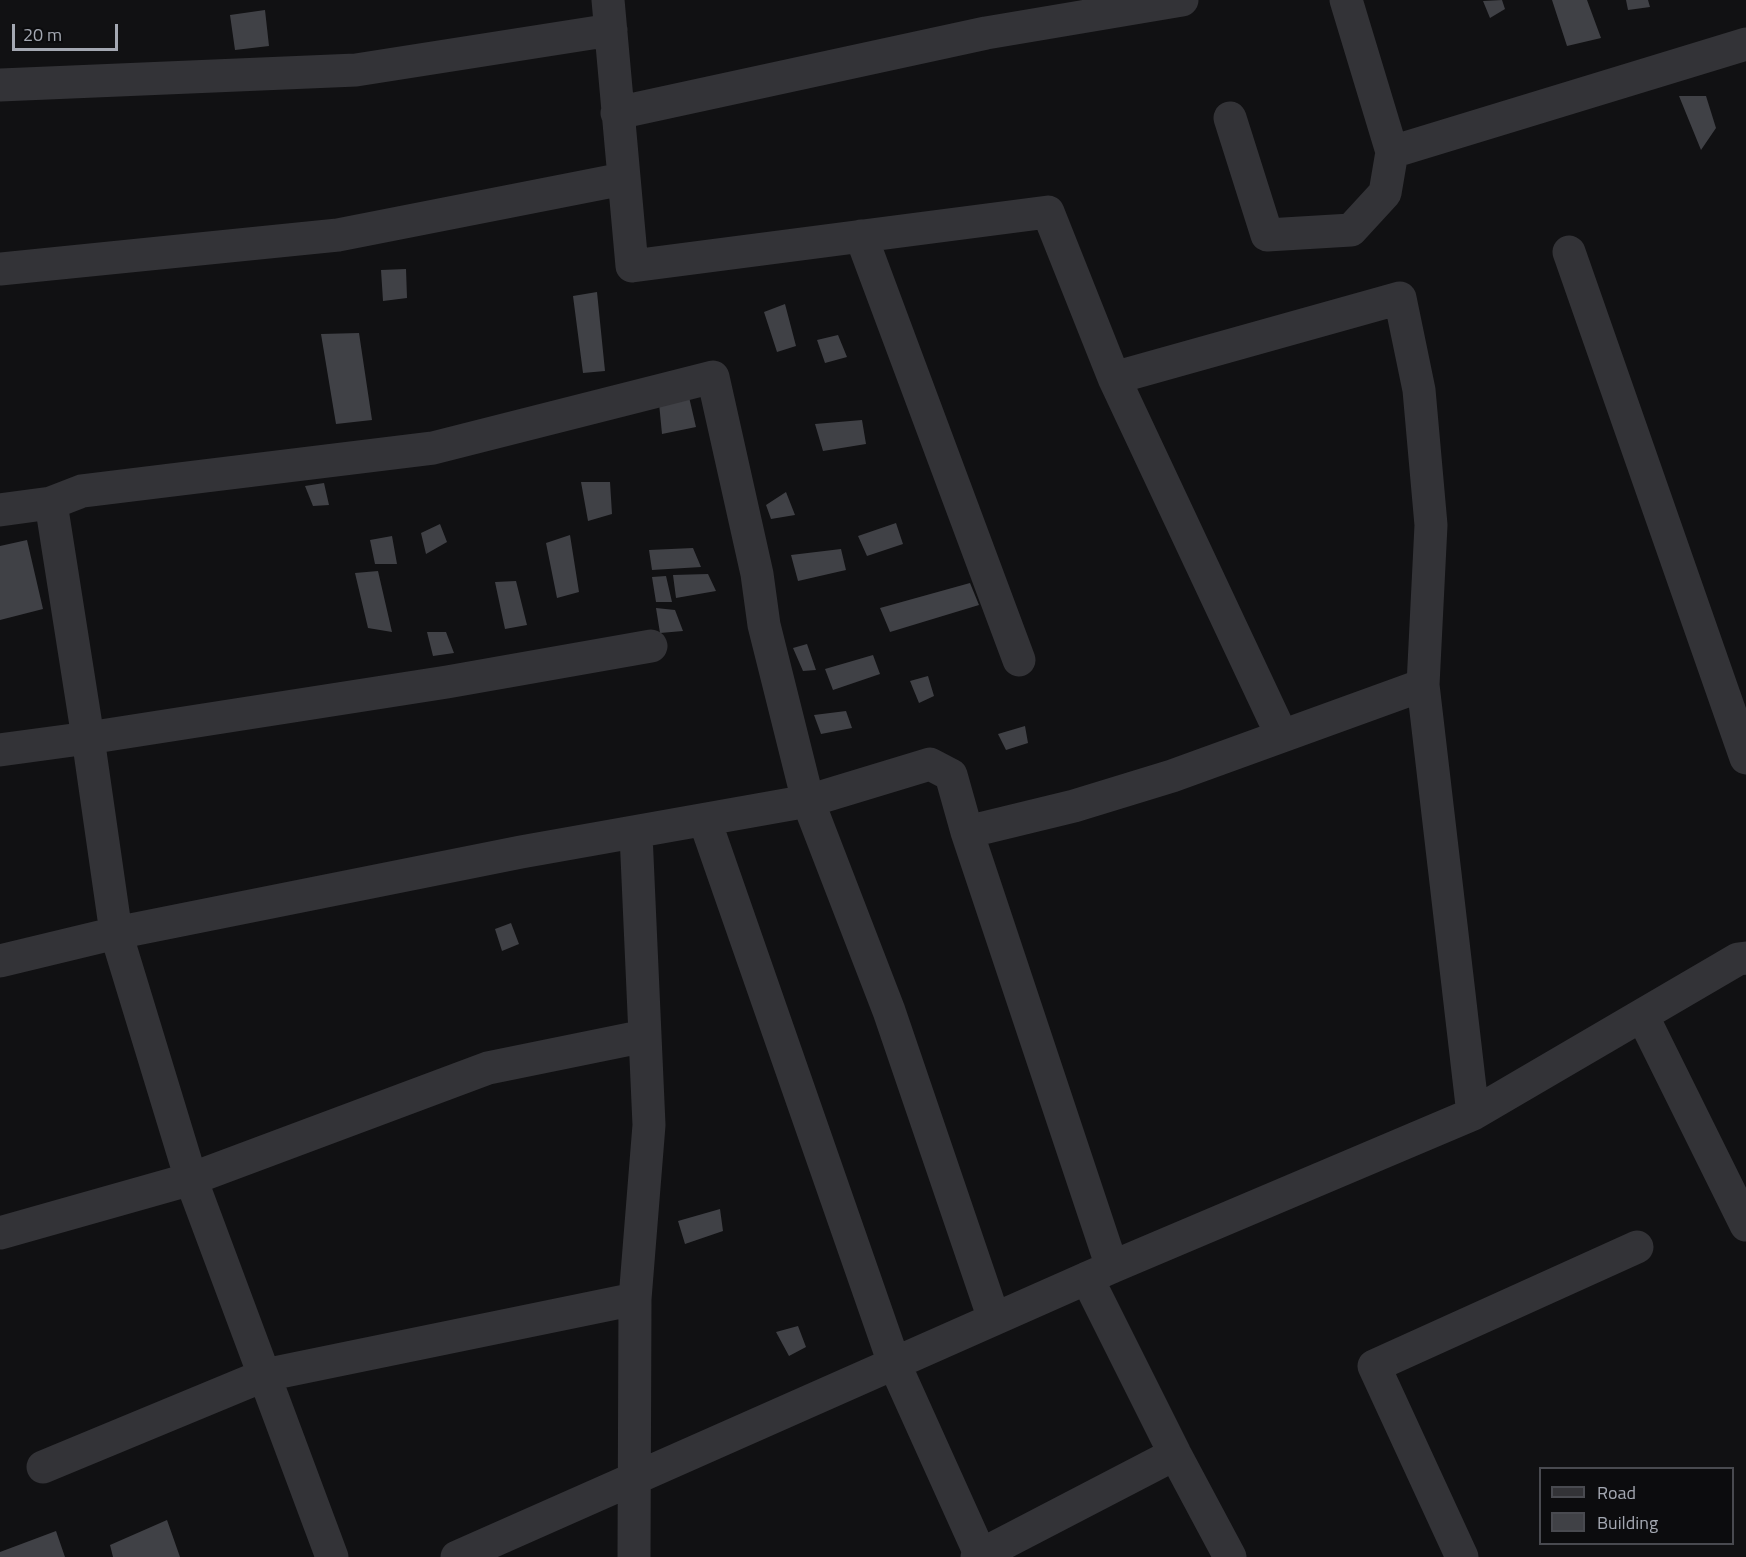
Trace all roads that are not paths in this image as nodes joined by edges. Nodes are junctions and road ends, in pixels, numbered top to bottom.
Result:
1 (1182, 0) edge
2 (1346, 0) edge
3 (609, 15) edge
4 (1746, 44) edge
5 (0, 85) edge
6 (617, 113) junction
7 (1230, 118) dead end
8 (1392, 152) junction
9 (623, 179) junction
10 (861, 236) junction
11 (1569, 252) dead end
12 (0, 269) edge
13 (1114, 378) junction
14 (51, 503) junction
15 (0, 510) edge
16 (651, 645) dead end
17 (1019, 660) dead end
18 (1423, 684) junction
19 (1282, 736) junction
20 (88, 738) junction
21 (0, 750) edge
22 (1746, 758) edge
23 (808, 801) junction
24 (705, 821) junction
25 (967, 832) junction
26 (636, 834) junction
27 (116, 933) junction
28 (0, 961) edge
29 (1743, 963) edge
30 (1643, 1017) junction
31 (645, 1036) junction
32 (1473, 1114) junction
33 (190, 1179) junction
34 (1746, 1225) edge
35 (0, 1233) edge
36 (1637, 1246) dead end
37 (1100, 1272) junction
38 (635, 1299) junction
39 (994, 1319) junction
40 (894, 1363) junction
41 (266, 1375) junction
42 (1175, 1454) junction
43 (43, 1467) dead end
44 (636, 1477) junction
45 (332, 1557) edge
46 (457, 1557) edge
47 (634, 1557) edge
48 (981, 1557) edge
49 (1230, 1557) edge
50 (1462, 1557) edge

1 - 6 street
2 - 8 street
3 - 5 street
3 - 6 street
4 - 8 street
6 - 9 street
7 - 8 street
9 - 10 street
9 - 12 street
10 - 13 street
10 - 17 street
11 - 22 street
13 - 18 street
13 - 19 street
14 - 15 street
14 - 20 street
14 - 23 street
16 - 20 street
18 - 19 street
18 - 32 street
19 - 25 street
20 - 21 street
20 - 27 street
23 - 24 street
23 - 25 street
23 - 39 street
24 - 26 street
24 - 40 street
25 - 37 street
26 - 27 street
26 - 31 street
27 - 28 street
27 - 33 street
29 - 30 street
30 - 32 street
30 - 34 street
31 - 33 street
31 - 38 street
32 - 37 street
33 - 35 street
33 - 41 street
36 - 50 street
37 - 39 street
37 - 42 street
38 - 41 street
38 - 44 street
39 - 40 street
40 - 44 street
40 - 48 street
41 - 43 street
41 - 45 street
42 - 48 street
42 - 49 street
44 - 46 street
44 - 47 street

